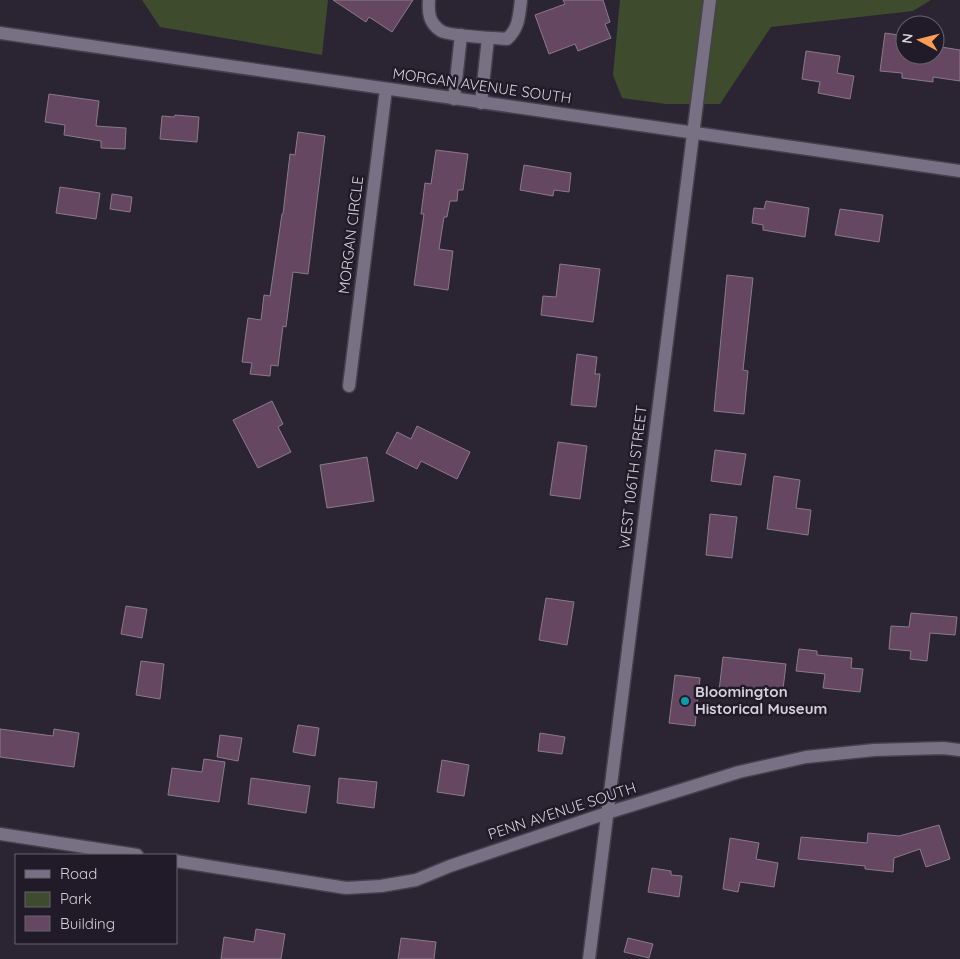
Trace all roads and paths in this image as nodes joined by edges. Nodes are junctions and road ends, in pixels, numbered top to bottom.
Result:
1 (429, 0) edge
2 (521, 0) edge
3 (710, 0) edge
4 (0, 33) edge
5 (461, 35) junction
6 (488, 38) junction
7 (386, 89) junction
8 (454, 99) junction
9 (482, 103) junction
10 (693, 134) junction
11 (960, 171) edge
12 (349, 386) dead end
13 (960, 750) edge
14 (607, 813) junction
15 (0, 834) edge
16 (130, 854) edge
17 (178, 861) edge
18 (589, 959) edge

1 - 5 street
2 - 6 street
3 - 10 street, WEST 106TH STREET
4 - 7 street, MORGAN AVENUE SOUTH
5 - 6 street
5 - 8 street
6 - 9 street
7 - 8 street, MORGAN AVENUE SOUTH
7 - 12 street, MORGAN CIRCLE
8 - 9 street, MORGAN AVENUE SOUTH
9 - 10 street, MORGAN AVENUE SOUTH
10 - 11 street, MORGAN AVENUE SOUTH
10 - 14 street, WEST 106TH STREET
13 - 14 street, PENN AVENUE SOUTH
14 - 17 street, PENN AVENUE SOUTH
14 - 18 street, WEST 106TH STREET
15 - 16 street

